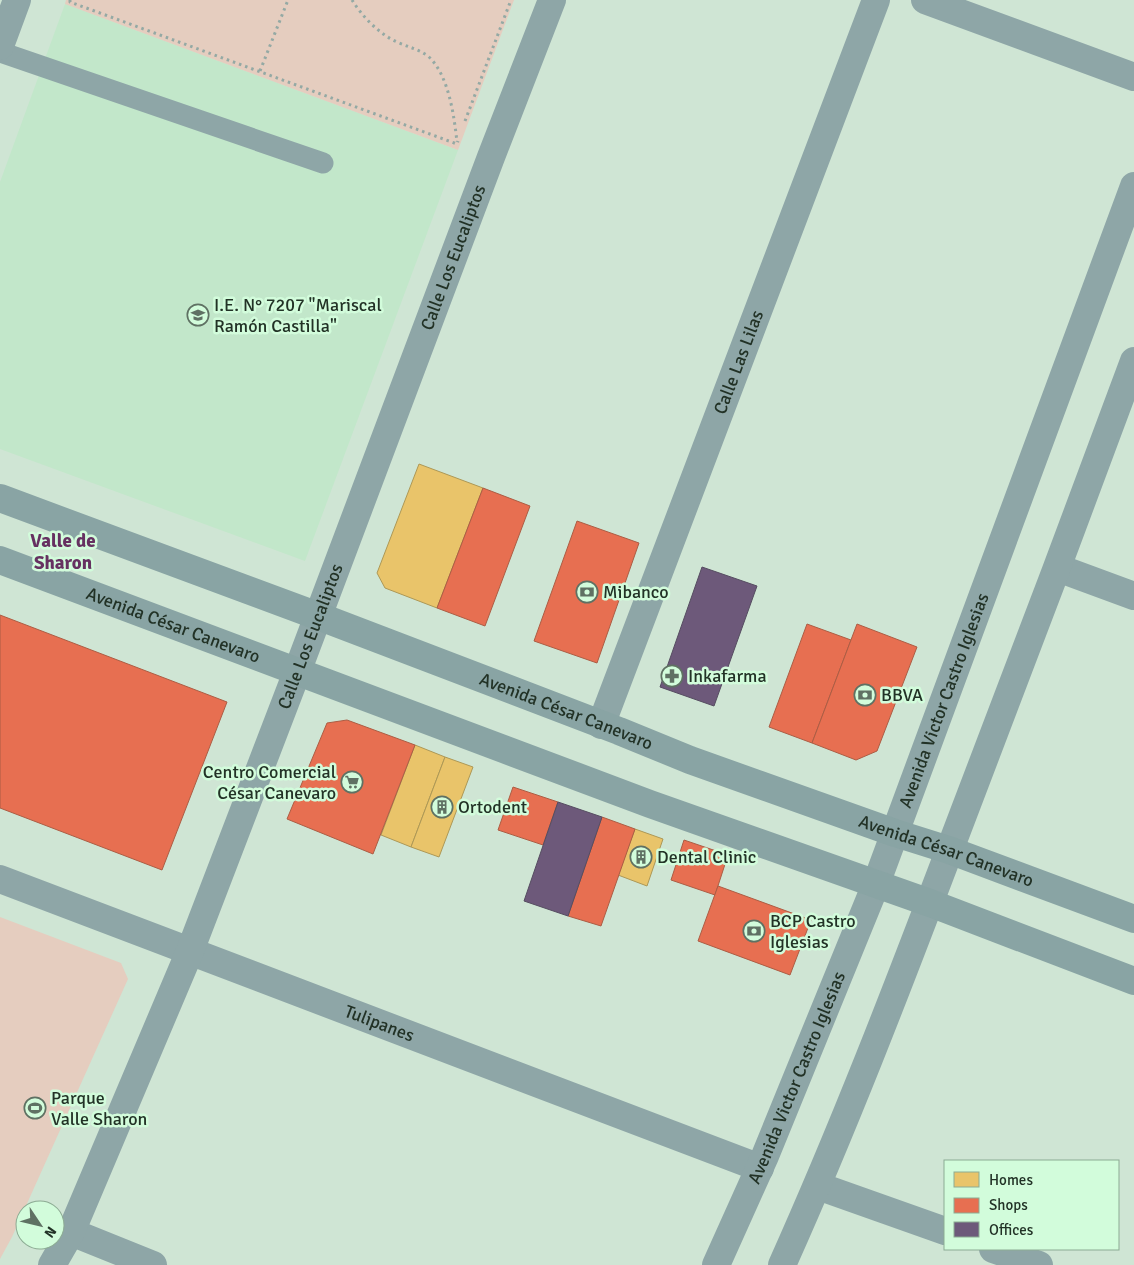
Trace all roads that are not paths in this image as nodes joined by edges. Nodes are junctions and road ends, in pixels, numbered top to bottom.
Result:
1 (17, 0) edge
2 (552, 0) edge
3 (876, 0) edge
4 (925, 0) edge
5 (0, 46) edge
6 (0, 52) edge
7 (1134, 77) edge
8 (323, 163) dead end
9 (1134, 186) edge
10 (1134, 361) edge
11 (0, 498) edge
12 (0, 560) edge
13 (1058, 568) junction
14 (1134, 596) edge
15 (318, 616) junction
16 (297, 672) junction
17 (601, 725) junction
18 (895, 833) junction
19 (950, 850) junction
20 (0, 879) edge
21 (876, 884) junction
22 (930, 903) junction
23 (1134, 919) edge
24 (190, 951) junction
25 (1134, 981) edge
26 (760, 1168) junction
27 (818, 1186) junction
28 (944, 1231) edge
29 (71, 1232) junction
30 (997, 1250) edge
31 (52, 1265) edge
32 (153, 1265) edge
33 (716, 1265) edge
34 (782, 1265) edge
35 (1039, 1265) edge

1 - 5 street
2 - 15 street, Calle Los Eucaliptos
3 - 17 street, Calle Las Lilas
4 - 7 street
6 - 8 lane
9 - 18 street, Avenida Victor Castro Iglesias
10 - 13 street
11 - 15 main road, Avenida César Canevaro
12 - 16 main road, Avenida César Canevaro
13 - 14 street
13 - 19 street
15 - 16 street, Calle Los Eucaliptos
15 - 17 main road, Avenida César Canevaro
16 - 21 main road, Avenida César Canevaro
16 - 24 street, Calle Los Eucaliptos
17 - 18 main road, Avenida César Canevaro
18 - 19 main road, Avenida César Canevaro
18 - 21 street, Avenida Victor Castro Iglesias
19 - 22 street
19 - 23 main road, Avenida César Canevaro
20 - 24 street, Tulipanes
21 - 22 main road, Avenida César Canevaro
21 - 26 street, Avenida Victor Castro Iglesias
22 - 25 main road, Avenida César Canevaro
22 - 27 street
24 - 26 street, Tulipanes
24 - 29 street, Calle Los Eucaliptos
26 - 33 street, Avenida Victor Castro Iglesias
27 - 28 street
27 - 34 street
29 - 31 street, Calle Los Eucaliptos
29 - 32 street
30 - 35 street

